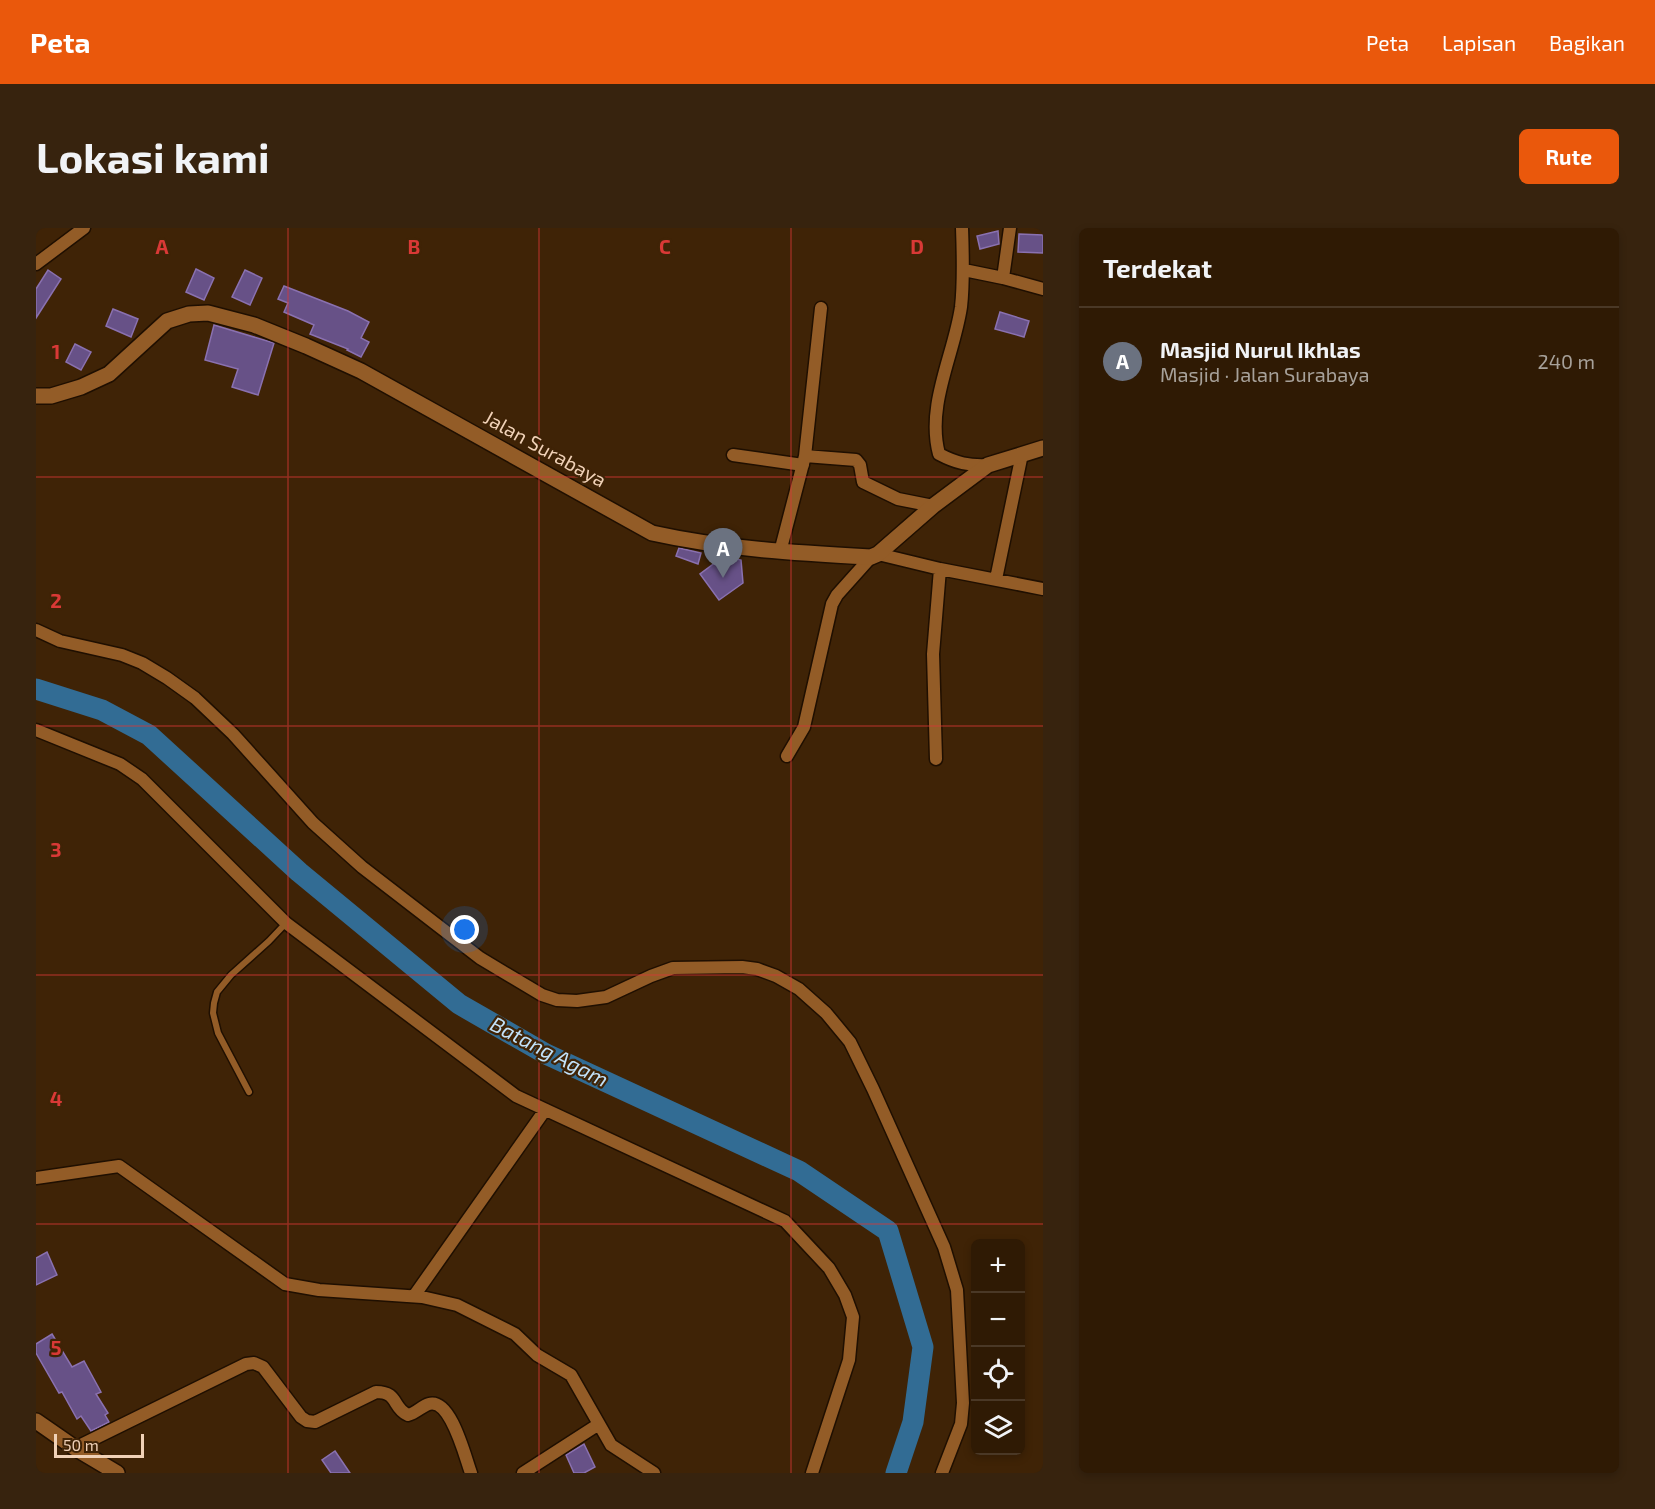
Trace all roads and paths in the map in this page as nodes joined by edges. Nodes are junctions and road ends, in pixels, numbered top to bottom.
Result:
1 (84, 228) edge
2 (962, 228) edge
3 (1010, 228) edge
4 (36, 264) edge
5 (964, 270) junction
6 (1003, 278) junction
7 (1043, 290) edge
8 (821, 308) dead end
9 (36, 396) edge
10 (1043, 448) edge
11 (1022, 454) junction
12 (734, 455) dead end
13 (804, 460) junction
14 (988, 465) junction
15 (933, 506) junction
16 (780, 552) junction
17 (875, 555) junction
18 (940, 569) junction
19 (996, 579) junction
20 (1043, 589) edge
21 (36, 630) edge
22 (36, 730) edge
23 (787, 756) dead end
24 (936, 759) dead end
25 (286, 923) junction
26 (249, 1092) dead end
27 (545, 1110) junction
28 (36, 1178) edge
29 (414, 1296) junction
30 (36, 1421) edge
31 (598, 1424) junction
32 (75, 1448) junction
33 (117, 1473) edge
34 (471, 1473) edge
35 (523, 1473) edge
36 (654, 1473) edge
37 (812, 1473) edge
38 (942, 1473) edge

1 - 4 street
2 - 5 street
3 - 6 street
5 - 6 street
5 - 14 street
6 - 7 street
8 - 13 street
9 - 16 street, Jalan Surabaya
10 - 11 street
11 - 14 street
11 - 19 street
12 - 13 street
13 - 15 street
13 - 16 street
14 - 15 street
15 - 17 street
16 - 17 street, Jalan Surabaya
17 - 18 street
17 - 23 street
18 - 19 street
18 - 24 street
19 - 20 street
21 - 38 street
22 - 25 street
25 - 26 lane
25 - 27 street
27 - 29 street
27 - 37 street
28 - 29 street
29 - 31 street
30 - 32 street
31 - 35 street
31 - 36 street
32 - 33 street
32 - 34 street

